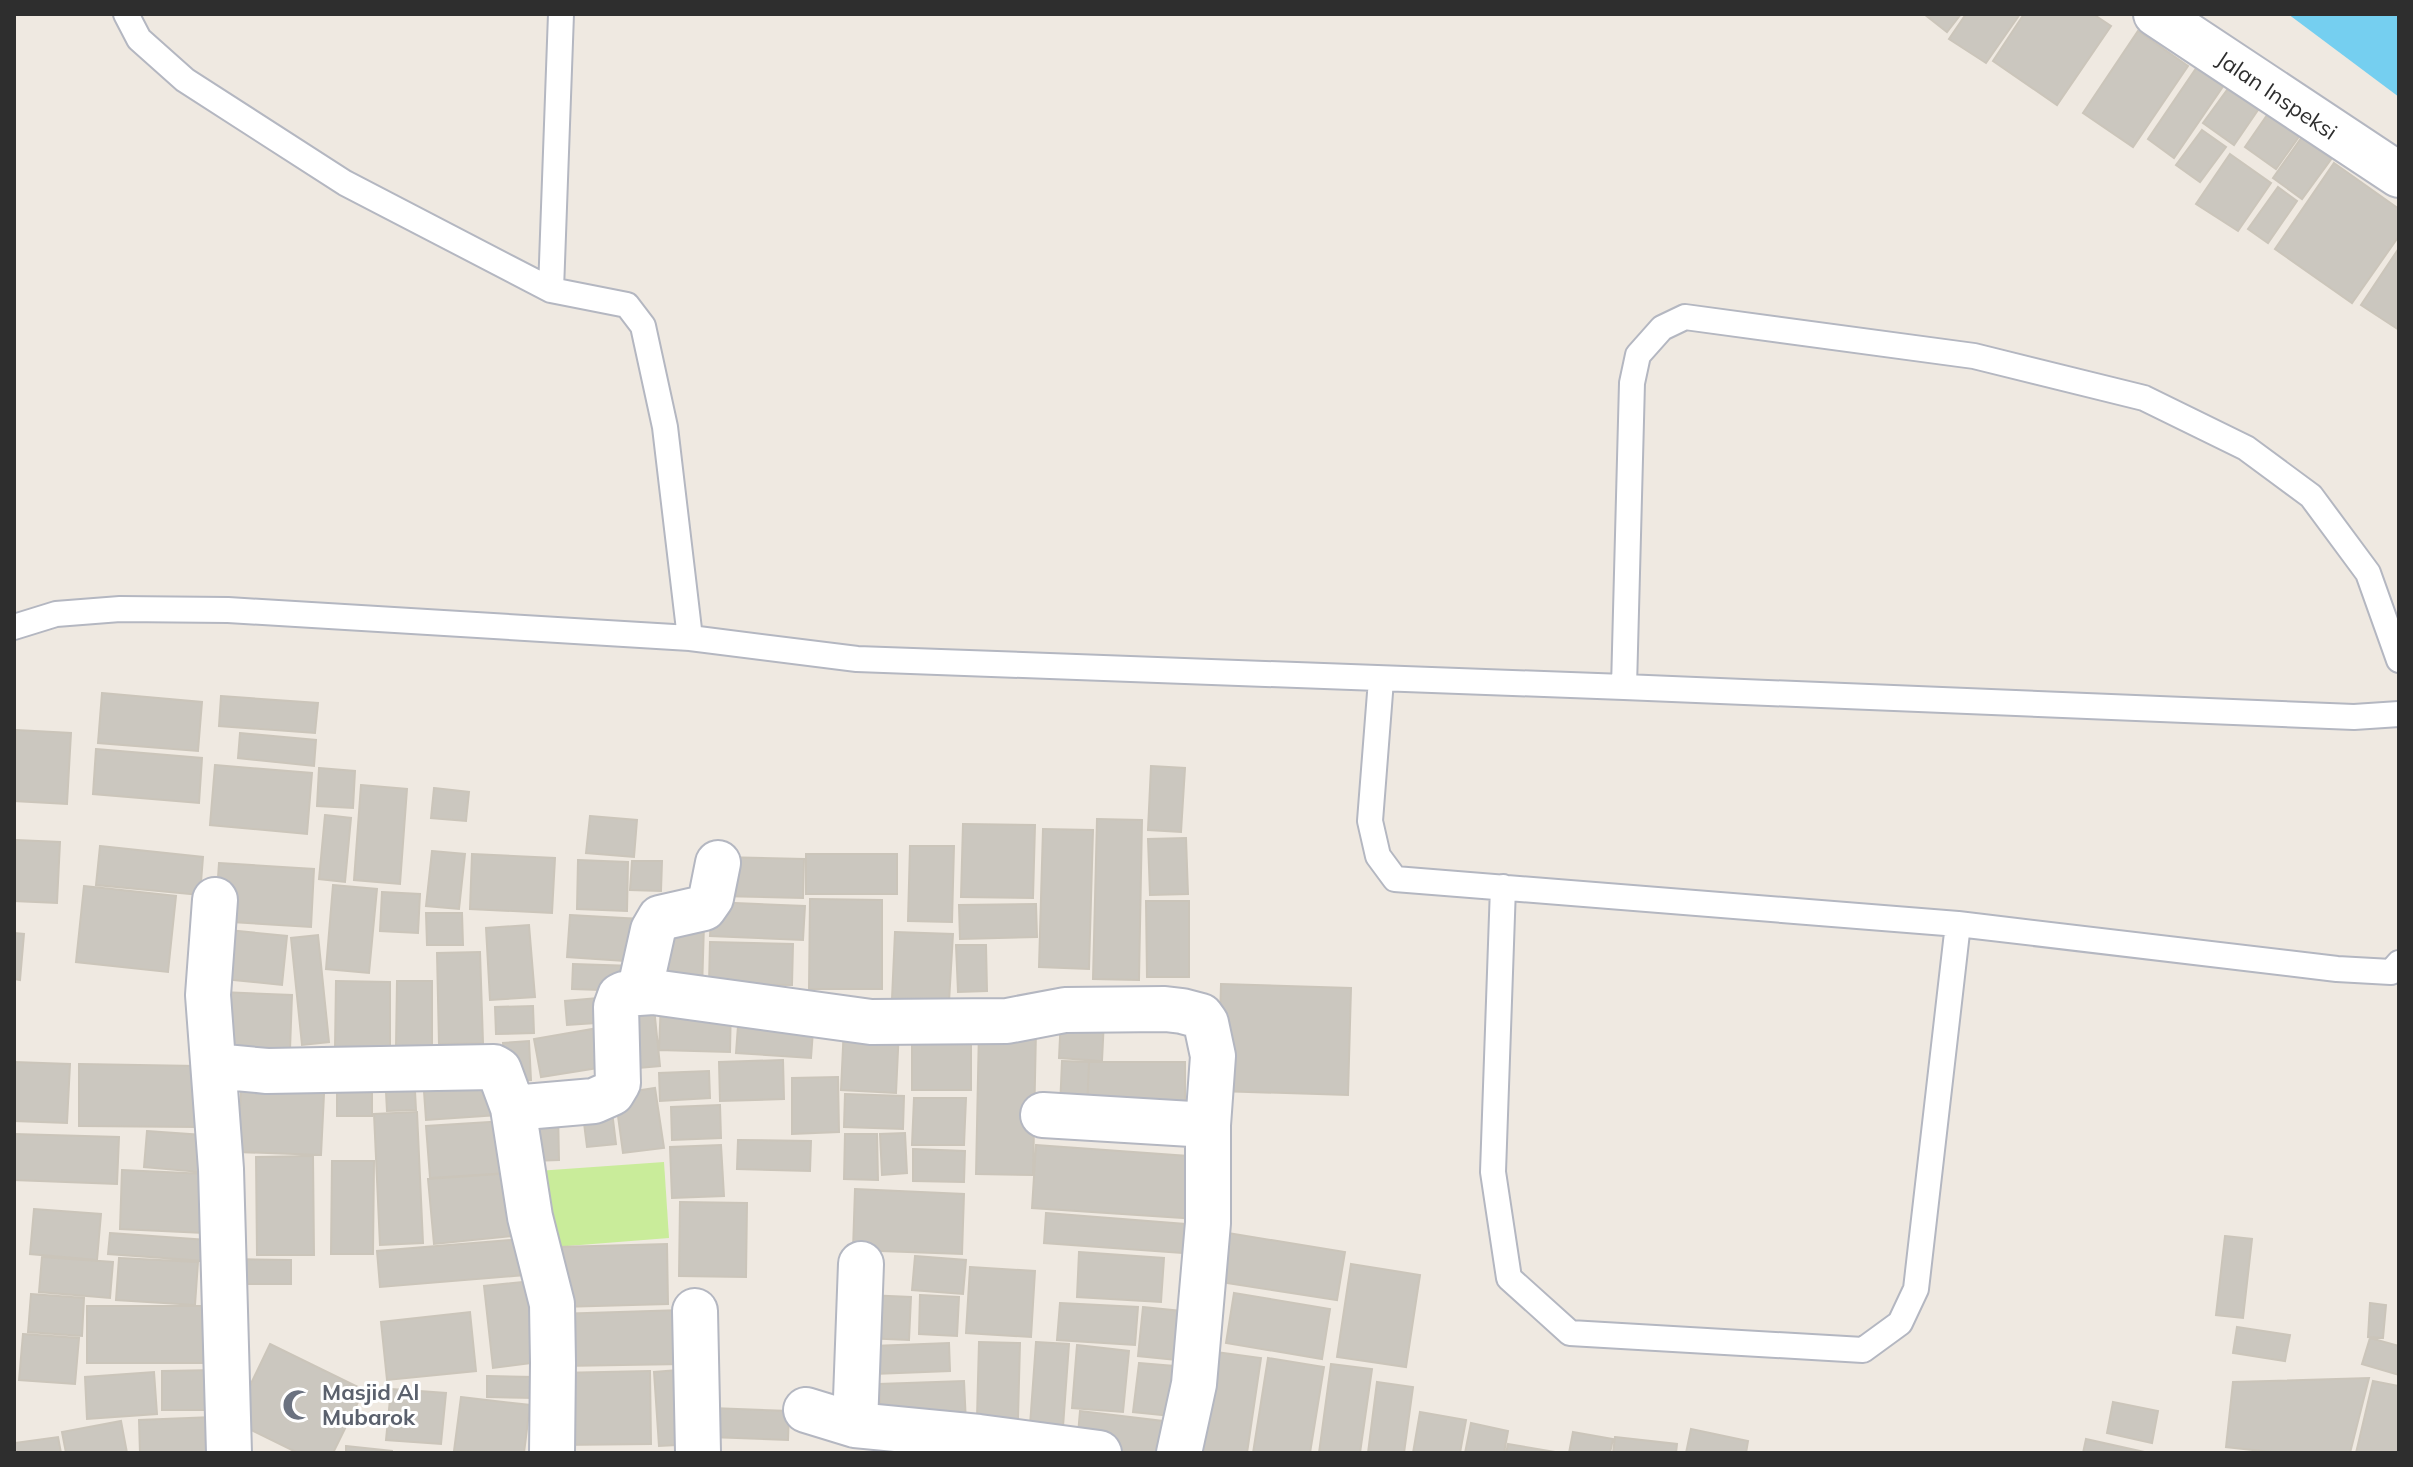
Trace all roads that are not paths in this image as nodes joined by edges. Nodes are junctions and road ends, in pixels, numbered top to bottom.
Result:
1 (126, 14) edge
2 (561, 14) edge
3 (2156, 14) edge
4 (2399, 175) edge
5 (551, 290) junction
6 (14, 627) edge
7 (690, 638) junction
8 (2399, 660) edge
9 (1381, 680) junction
10 (1624, 687) junction
11 (2399, 714) edge
12 (718, 863) dead end
13 (1503, 887) junction
14 (215, 900) dead end
15 (1958, 924) junction
16 (2399, 963) edge
17 (639, 993) junction
18 (214, 1066) junction
19 (513, 1108) junction
20 (1043, 1115) dead end
21 (1208, 1125) junction
22 (861, 1264) dead end
23 (695, 1311) dead end
24 (806, 1410) dead end
25 (880, 1436) edge
26 (705, 1452) edge
27 (229, 1453) edge
28 (552, 1453) edge
29 (1099, 1453) edge
30 (1179, 1453) edge

1 - 5 lane
2 - 5 lane
3 - 4 street, Jalan Inspeksi
5 - 7 lane
6 - 7 lane
7 - 9 lane
8 - 10 lane
9 - 10 lane
9 - 13 lane
10 - 11 lane
12 - 17 street
13 - 15 lane
13 - 15 lane
14 - 18 street
15 - 16 lane
17 - 19 street
17 - 21 street
18 - 19 street
18 - 27 street
19 - 28 street
20 - 21 street
21 - 30 street
22 - 25 street
23 - 26 street
24 - 25 street
25 - 29 street

